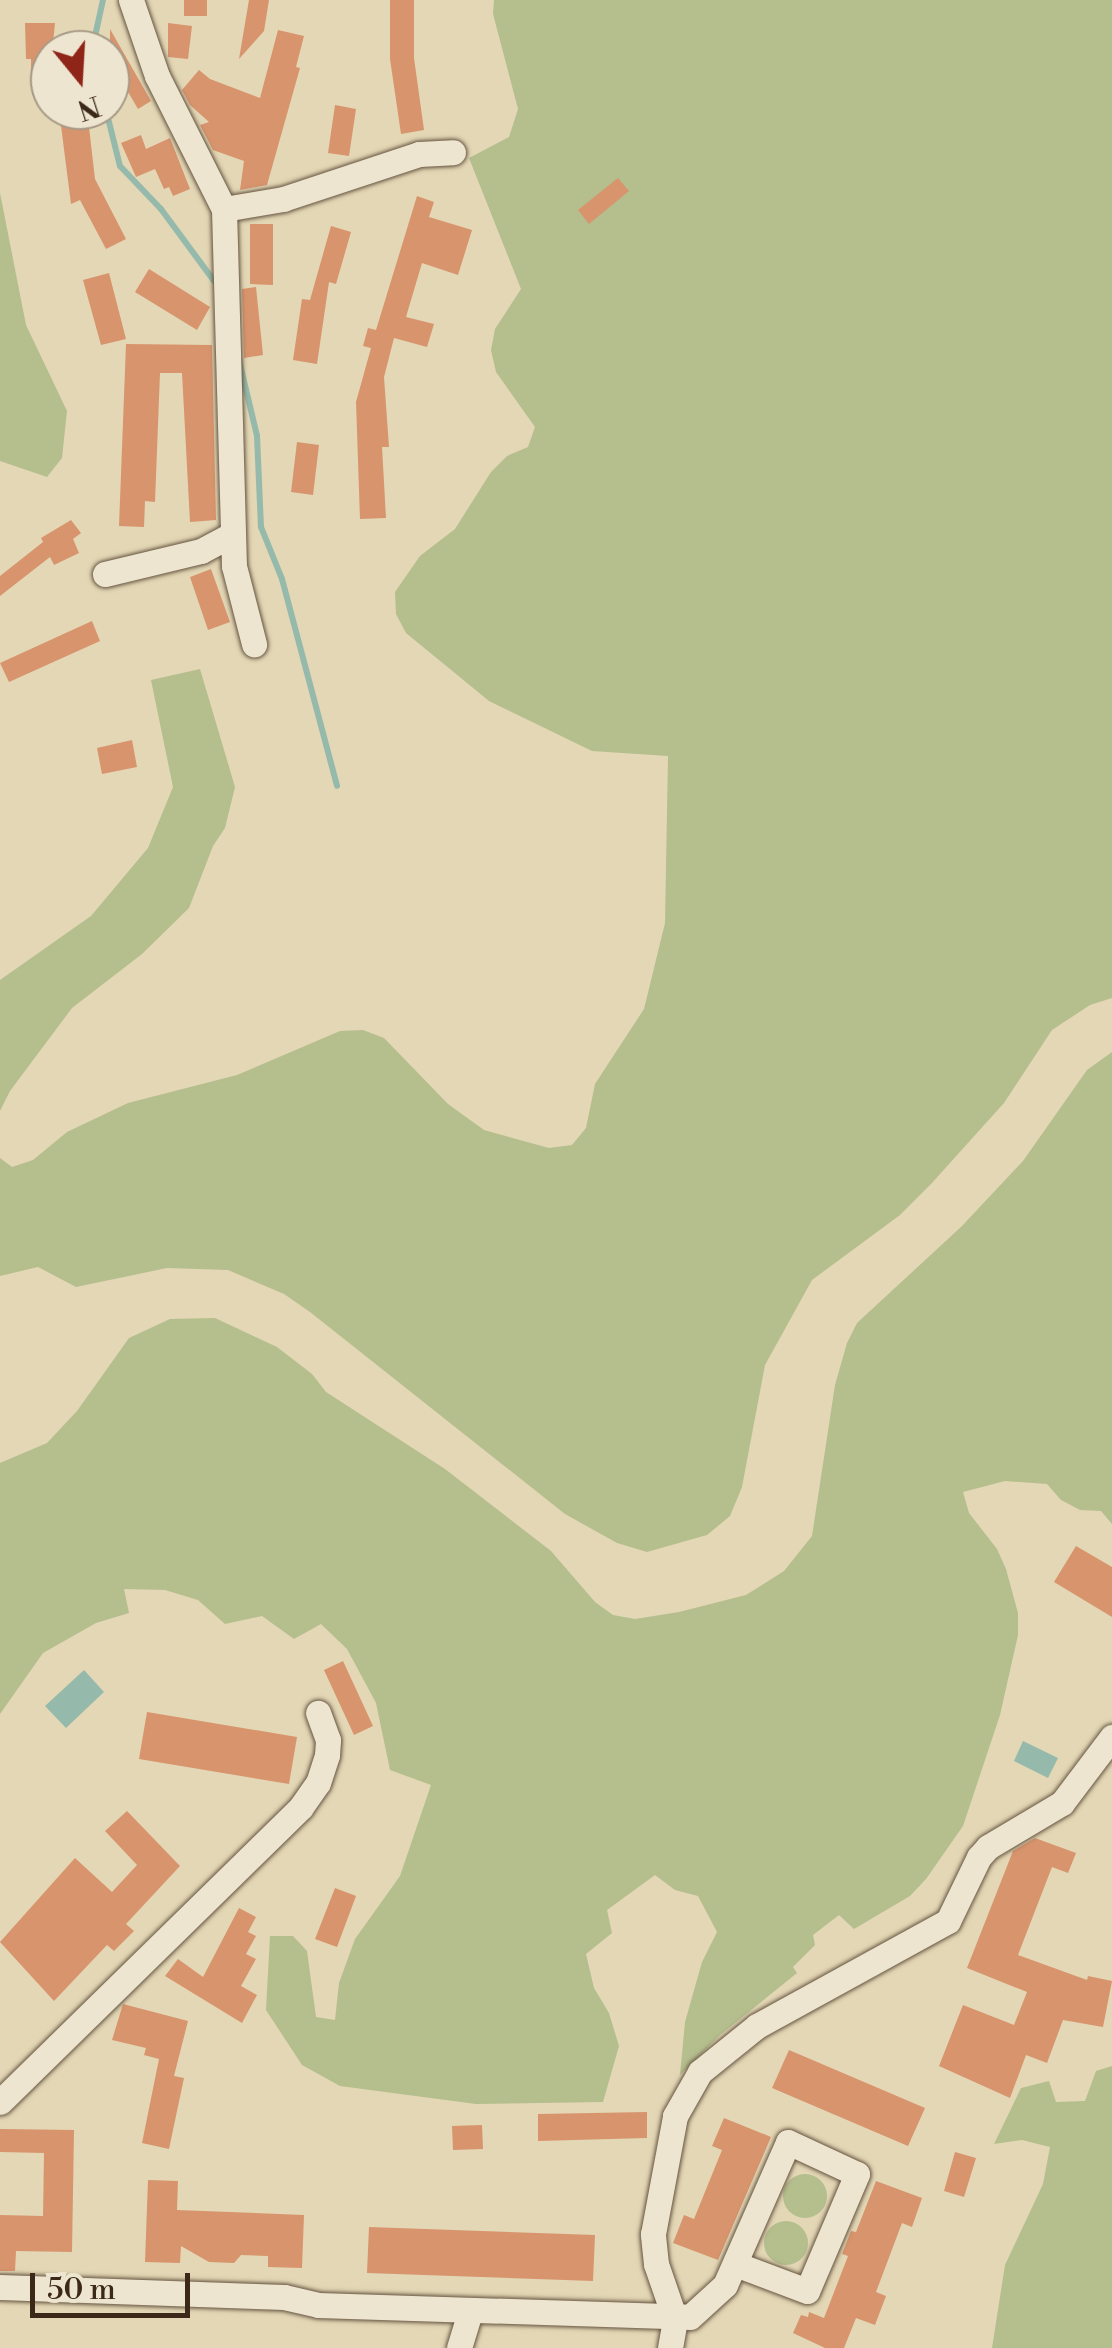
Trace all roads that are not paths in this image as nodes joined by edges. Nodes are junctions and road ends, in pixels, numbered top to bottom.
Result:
1 (131, 0) edge
2 (453, 152) dead end
3 (224, 209) junction
4 (233, 534) junction
5 (105, 574) dead end
6 (254, 644) dead end
7 (318, 1713) dead end
8 (1112, 1737) edge
9 (0, 2102) edge
10 (735, 2264) junction
11 (0, 2287) edge
12 (470, 2311) junction
13 (675, 2319) junction
14 (459, 2348) edge
15 (670, 2348) edge

1 - 3 street
2 - 3 street
3 - 4 street
4 - 5 street
4 - 6 street
7 - 9 street
8 - 13 street
10 - 10 street
10 - 13 street
11 - 12 street
12 - 13 street
12 - 14 street
13 - 15 street

